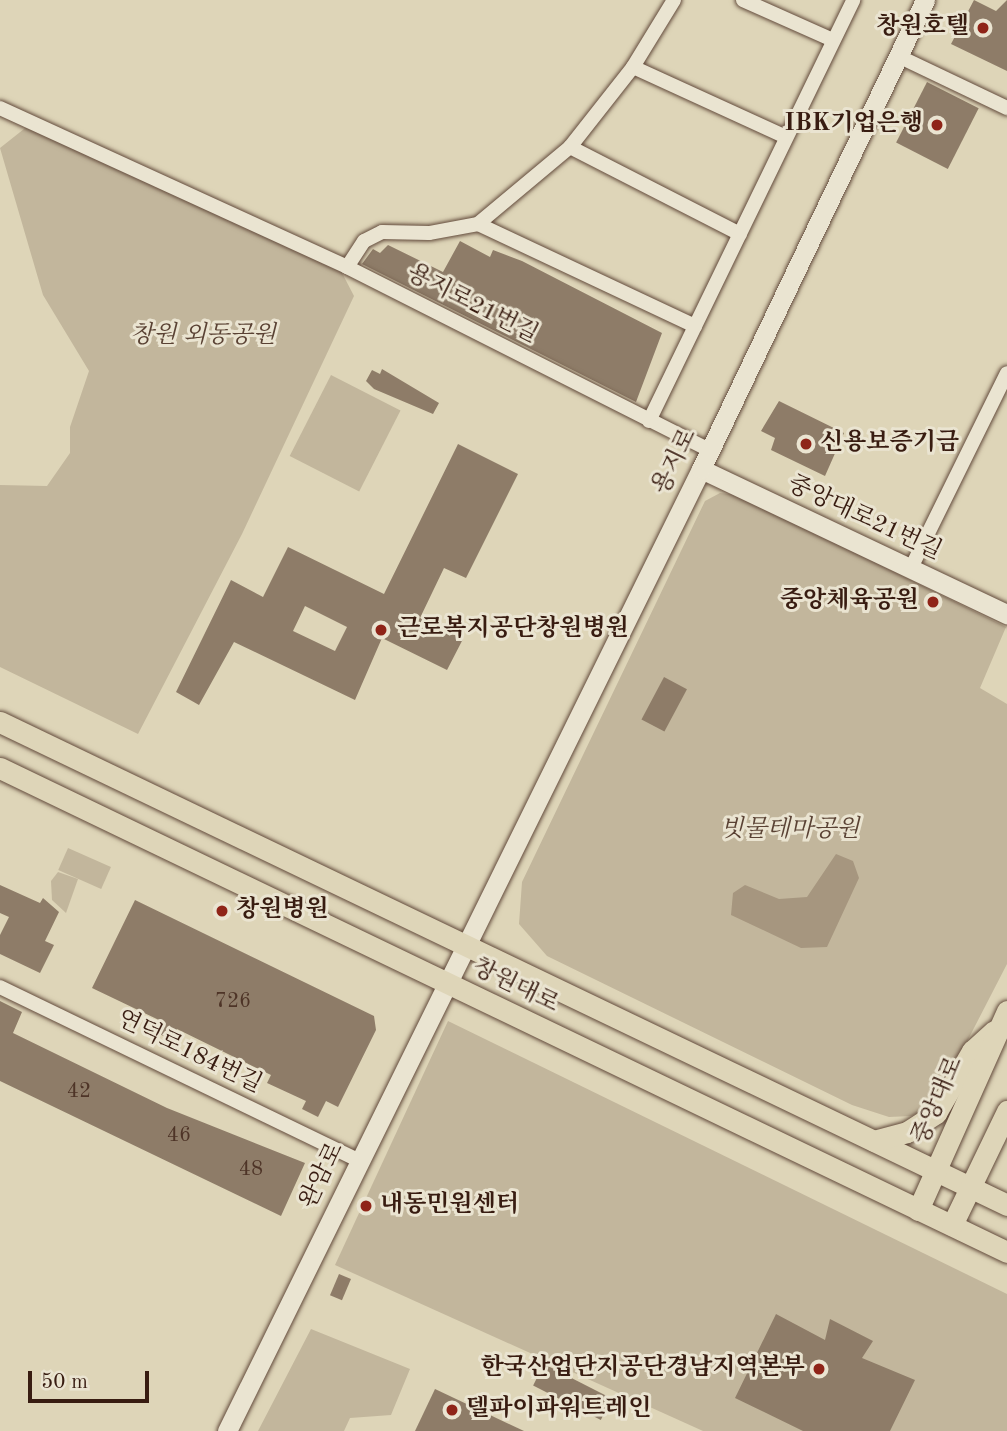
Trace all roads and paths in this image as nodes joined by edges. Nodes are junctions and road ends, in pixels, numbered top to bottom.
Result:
1 (674, 0) edge
2 (743, 0) edge
3 (853, 0) edge
4 (925, 0) edge
5 (833, 40) junction
6 (898, 57) junction
7 (633, 67) junction
8 (0, 108) edge
9 (1007, 108) edge
10 (786, 137) junction
11 (570, 147) junction
12 (478, 224) junction
13 (740, 234) junction
14 (347, 267) junction
15 (695, 326) junction
16 (1007, 373) edge
17 (649, 421) junction
18 (710, 450) junction
19 (701, 469) junction
20 (911, 568) junction
21 (1007, 614) edge
22 (0, 722) edge
23 (0, 768) edge
24 (464, 942) junction
25 (446, 983) junction
26 (0, 987) edge
27 (1004, 1018) edge
28 (1007, 1111) edge
29 (874, 1141) junction
30 (358, 1160) junction
31 (938, 1170) junction
32 (969, 1186) junction
33 (1007, 1205) edge
34 (918, 1210) junction
35 (952, 1225) junction
36 (1007, 1252) edge
37 (227, 1431) edge

1 - 7 street, 용지로21번길
2 - 5 street
3 - 5 street
4 - 6 main road, 용지로
5 - 10 street
6 - 9 street
6 - 18 main road, 용지로
7 - 10 street
7 - 11 street, 용지로21번길
8 - 14 street
10 - 13 street
11 - 12 street, 용지로21번길
11 - 13 street
12 - 14 street, 용지로21번길
12 - 15 street
13 - 15 street
14 - 17 street, 용지로21번길
15 - 17 street
16 - 20 street
17 - 18 street, 용지로21번길
18 - 19 main road, 용지로
19 - 20 main road, 중앙대로21번길
19 - 24 main road, 용지로
20 - 21 main road, 중앙대로21번길
22 - 24 main road, 창원대로
23 - 25 main road, 창원대로
24 - 25 main road, 완암로
24 - 29 main road, 창원대로
25 - 30 main road, 완암로
25 - 34 main road, 창원대로
26 - 30 street, 연덕로184번길
27 - 29 main road
27 - 31 main road, 중앙대로
28 - 32 main road
29 - 31 main road, 창원대로
30 - 37 main road, 완암로
31 - 32 main road, 창원대로
31 - 34 main road, 중앙대로
32 - 33 main road, 창원대로
32 - 35 main road
34 - 35 main road, 창원대로
35 - 36 main road, 창원대로

